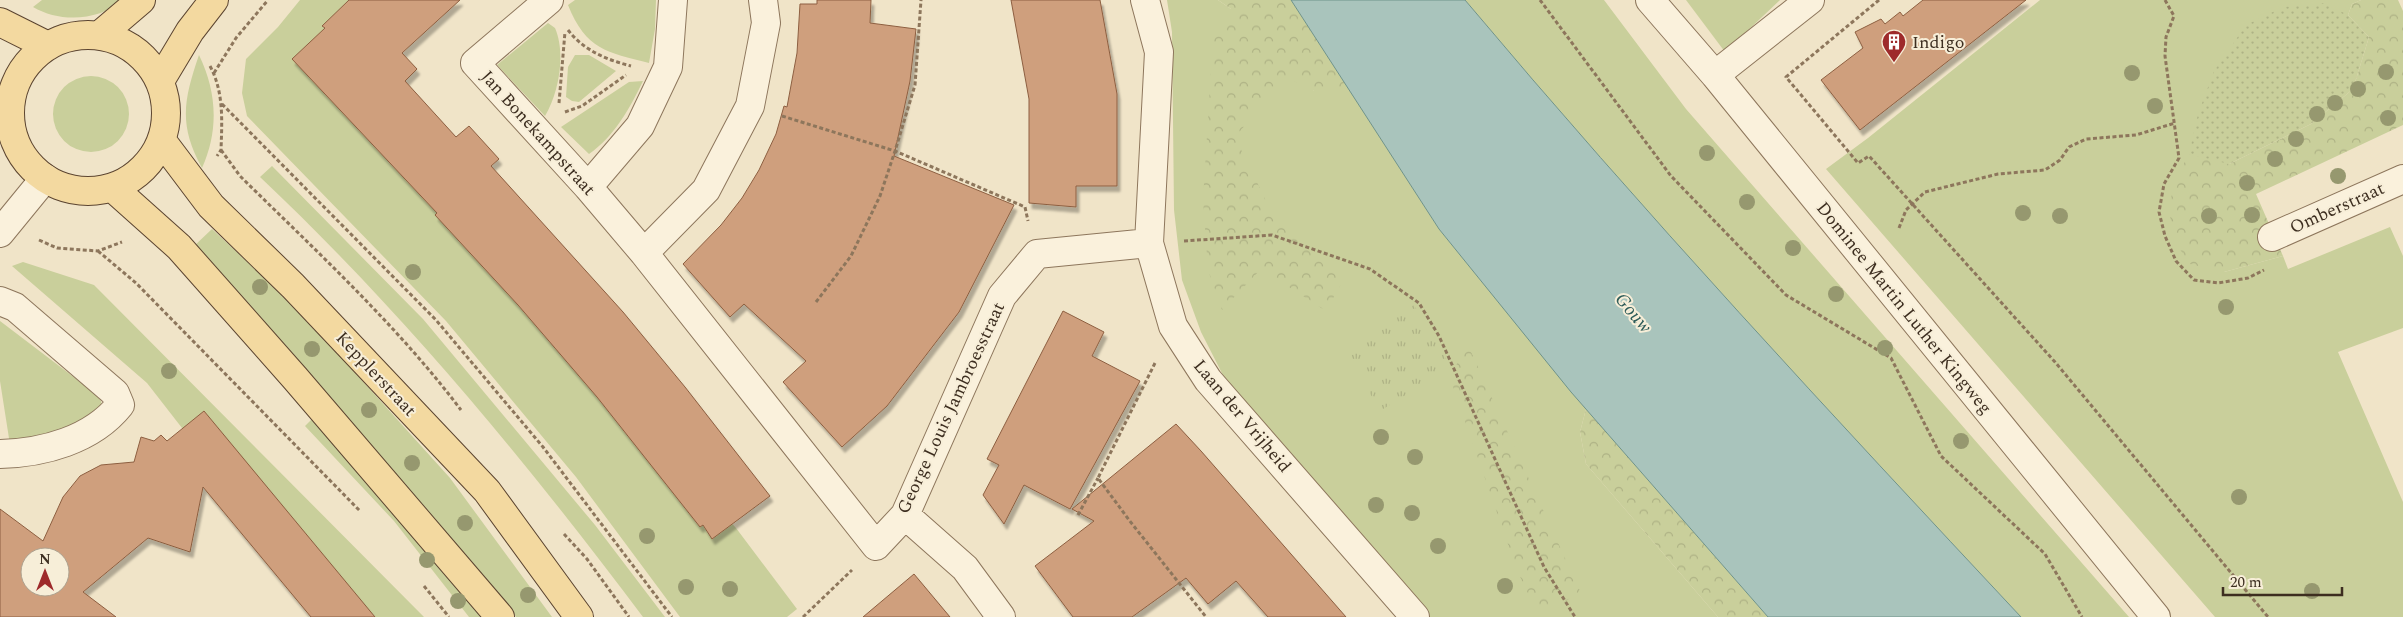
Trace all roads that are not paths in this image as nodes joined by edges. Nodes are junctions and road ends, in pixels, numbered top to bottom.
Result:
1 (141, 0) edge
2 (214, 0) edge
3 (549, 0) edge
4 (673, 0) edge
5 (763, 0) edge
6 (1146, 0) edge
7 (1650, 0) edge
8 (1810, 0) edge
9 (0, 22) edge
10 (100, 35) junction
11 (48, 46) junction
12 (1714, 75) junction
13 (160, 81) junction
14 (6, 88) edge
15 (162, 141) junction
16 (45, 178) junction
17 (2403, 179) edge
18 (588, 187) junction
19 (113, 188) junction
20 (3, 229) edge
21 (2272, 237) dead end
22 (1149, 243) junction
23 (644, 253) junction
24 (0, 301) edge
25 (0, 454) edge
26 (906, 515) junction
27 (876, 546) joint
28 (500, 617) edge
29 (579, 617) edge
30 (1001, 617) edge
31 (1415, 617) edge
32 (2156, 617) edge

1 - 10 main road
2 - 13 main road
3 - 18 street, Jan Bonekampstraat
4 - 18 street
5 - 23 street
6 - 22 street, Laan der Vrijheid
7 - 12 street, Dominee Martin Luther Kingweg
8 - 12 street
9 - 11 main road
10 - 11 main road
10 - 13 main road
11 - 14 main road
12 - 32 street, Dominee Martin Luther Kingweg
13 - 15 main road
14 - 16 main road
15 - 19 main road
15 - 29 main road, Kepplerstraat
16 - 19 main road
16 - 20 street
17 - 21 street, Omberstraat
18 - 23 street, Jan Bonekampstraat
19 - 28 main road
22 - 26 street, George Louis Jambroesstraat
22 - 31 street, Laan der Vrijheid
23 - 27 street, Jan Bonekampstraat
24 - 25 street
26 - 27 street, George Louis Jambroesstraat
26 - 30 street

